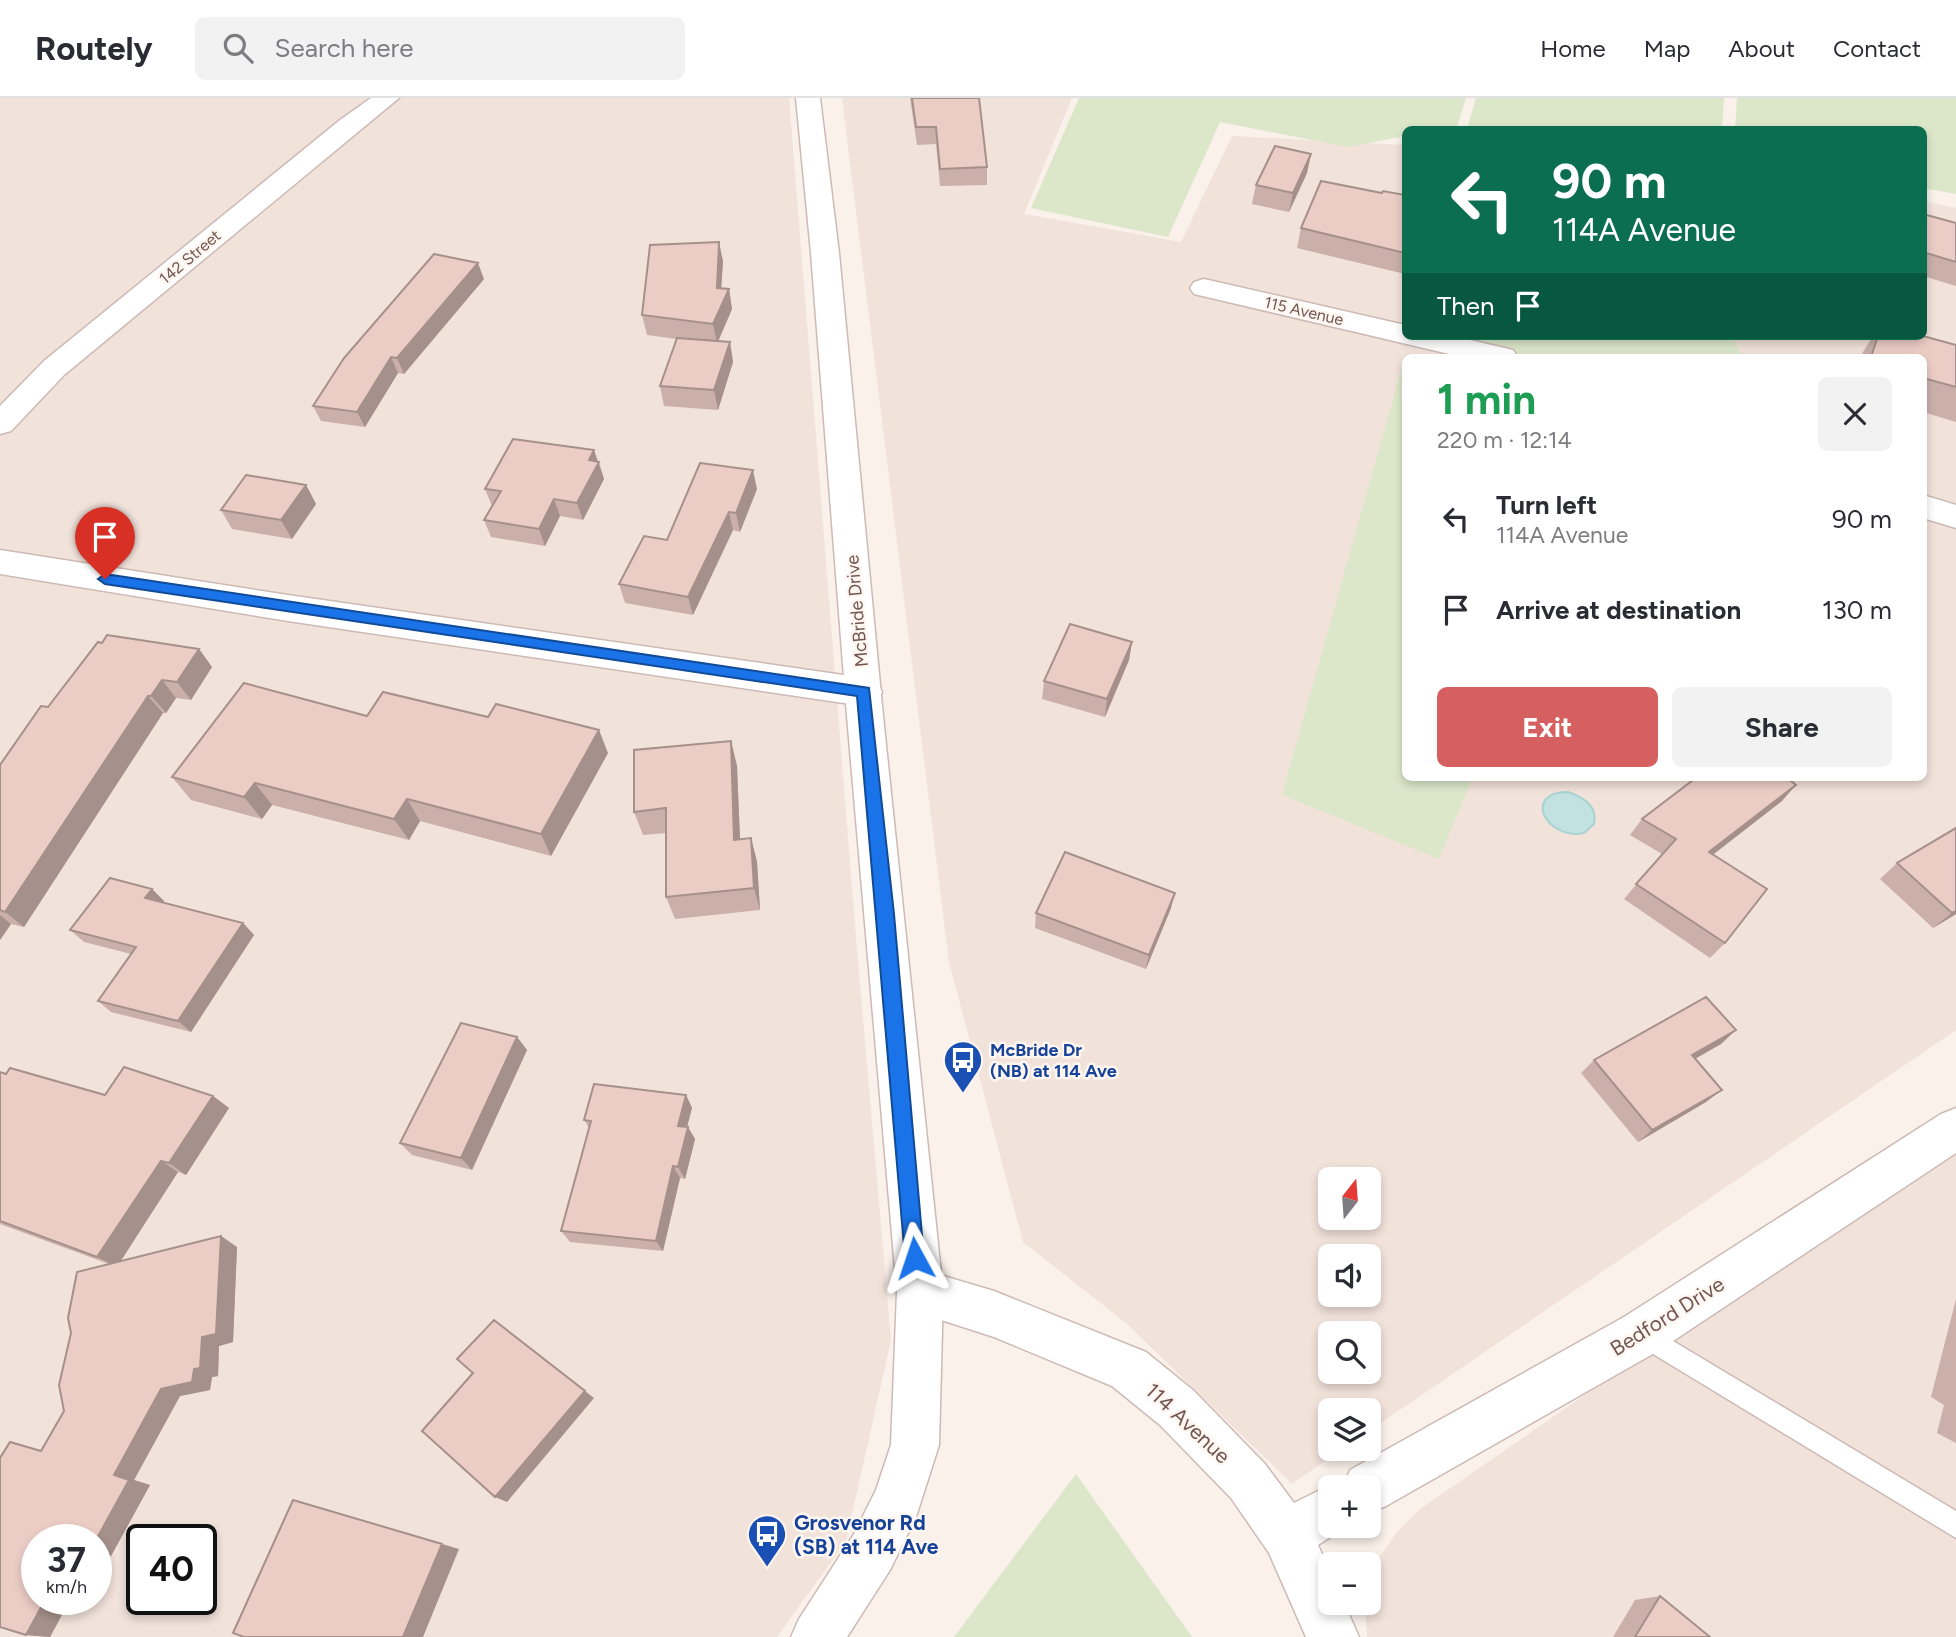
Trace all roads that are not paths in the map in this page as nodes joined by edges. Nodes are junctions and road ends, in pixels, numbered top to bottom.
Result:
1 (387, 98) edge
2 (808, 98) edge
3 (1204, 288) dead end
4 (1402, 333) edge
5 (1429, 340) edge
6 (1490, 354) edge
7 (0, 424) edge
8 (1927, 507) edge
9 (1956, 517) edge
10 (0, 562) edge
11 (864, 692) junction
12 (1956, 1128) edge
13 (920, 1292) junction
14 (1642, 1334) junction
15 (1381, 1481) edge
16 (1318, 1517) edge
17 (1956, 1525) edge
18 (1287, 1535) junction
19 (817, 1637) edge
20 (1333, 1637) edge

1 - 7 street, 142 Street
2 - 11 street, McBride Drive
3 - 4 street, 115 Avenue
5 - 6 street
8 - 9 street
10 - 11 street
11 - 13 street, McBride Drive
12 - 14 street, Bedford Drive
13 - 18 street, 114 Avenue
13 - 19 street, McBride Drive
14 - 15 street, Bedford Drive
14 - 17 lane
16 - 18 street
18 - 20 street, 114 Avenue

